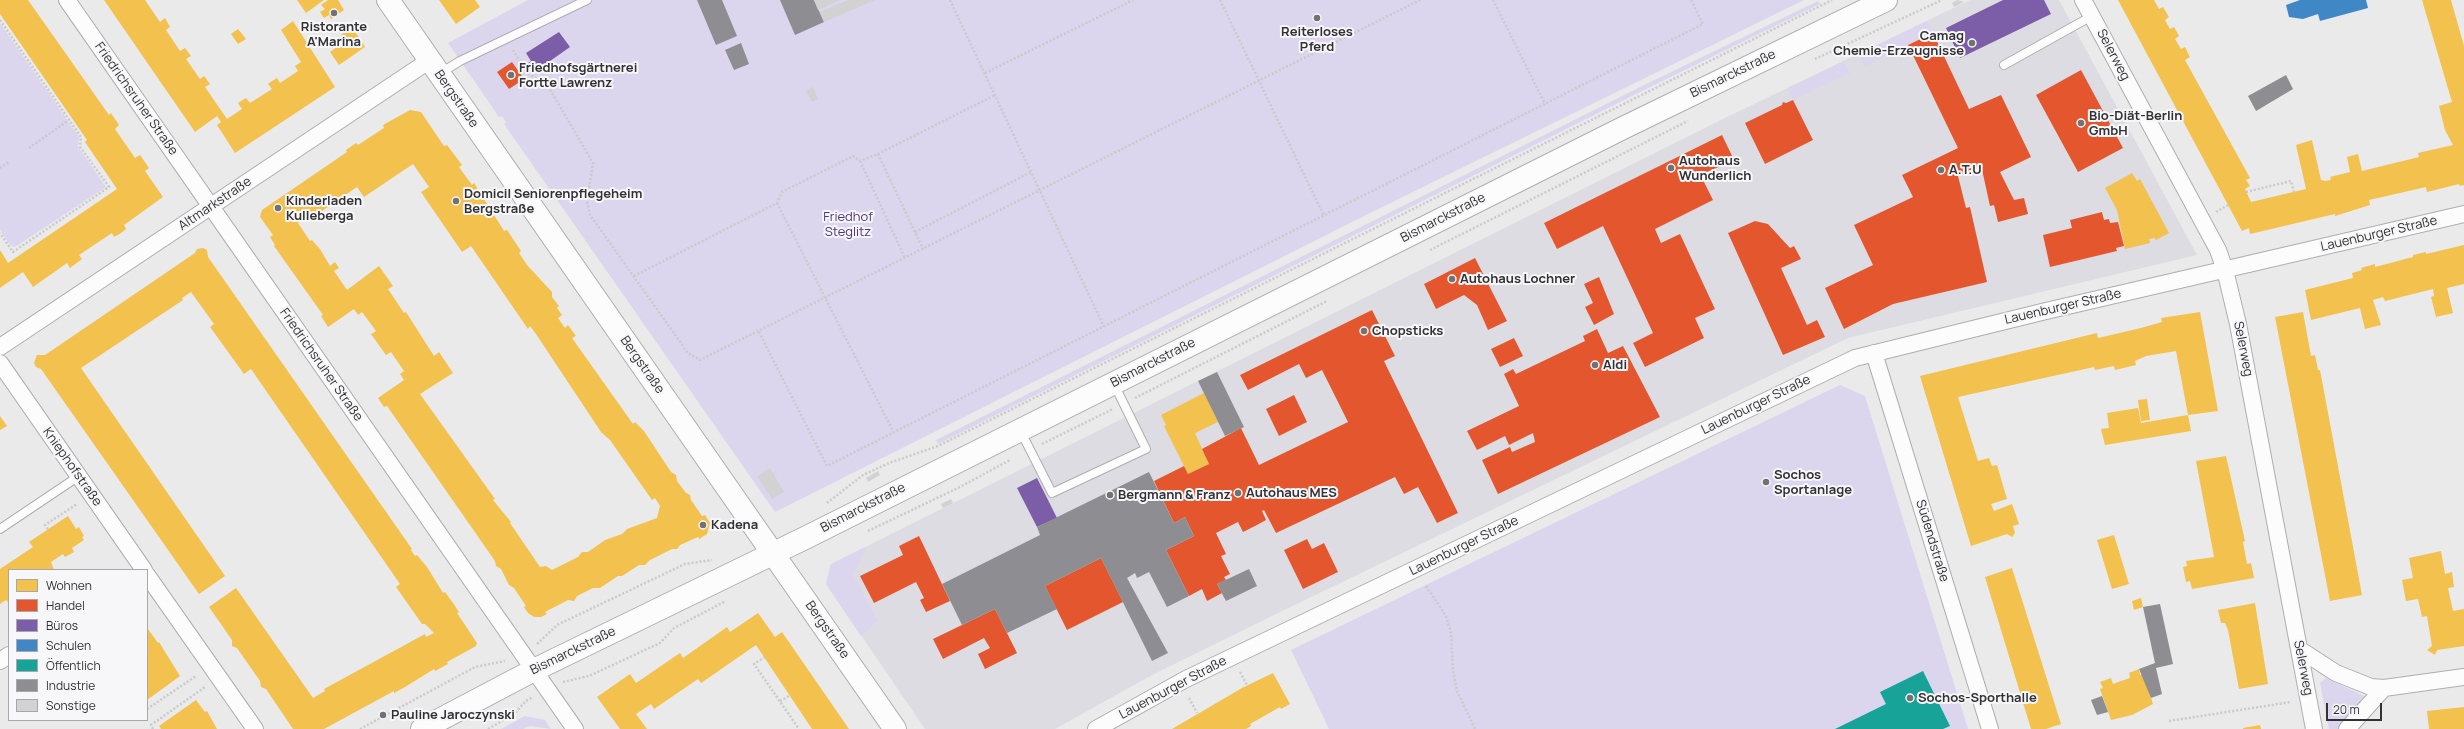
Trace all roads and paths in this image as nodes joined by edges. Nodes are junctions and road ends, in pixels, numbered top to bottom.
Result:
1 (67, 0) edge
2 (388, 0) edge
3 (587, 0) edge
4 (950, 0) edge
5 (1133, 0) edge
6 (1220, 0) edge
7 (1420, 0) edge
8 (1493, 0) edge
9 (1691, 0) edge
10 (1832, 0) edge
11 (1886, 0) edge
12 (1942, 0) edge
13 (2084, 0) edge
14 (2092, 16) junction
15 (0, 20) edge
16 (507, 39) junction
17 (1810, 62) dead end
18 (2004, 65) dead end
19 (434, 67) junction
20 (985, 73) junction
21 (1258, 81) junction
22 (995, 95) junction
23 (1545, 104) junction
24 (69, 120) junction
25 (1690, 120) dead end
26 (29, 148) dead end
27 (878, 154) junction
28 (860, 161) junction
29 (9, 162) dead end
30 (0, 168) edge
31 (1031, 172) junction
32 (1040, 191) junction
33 (2246, 192) dead end
34 (2294, 192) dead end
35 (777, 203) junction
36 (2228, 204) dead end
37 (211, 207) junction
38 (2216, 213) dead end
39 (2464, 214) edge
40 (1324, 216) junction
41 (915, 232) junction
42 (0, 234) edge
43 (923, 250) junction
44 (1425, 252) dead end
45 (905, 258) junction
46 (2225, 270) junction
47 (634, 276) junction
48 (1334, 297) dead end
49 (826, 298) junction
50 (1104, 327) junction
51 (759, 332) junction
52 (0, 347) edge
53 (1874, 353) junction
54 (0, 363) edge
55 (1114, 383) junction
56 (1124, 404) junction
57 (1020, 430) junction
58 (894, 433) junction
59 (1030, 450) junction
60 (79, 476) junction
61 (77, 503) dead end
62 (823, 508) dead end
63 (0, 529) edge
64 (48, 529) dead end
65 (862, 533) dead end
66 (773, 553) junction
67 (717, 559) dead end
68 (141, 569) edge
69 (148, 578) edge
70 (1426, 586) dead end
71 (731, 597) dead end
72 (2299, 649) junction
73 (764, 657) dead end
74 (533, 660) junction
75 (507, 661) dead end
76 (1240, 672) dead end
77 (197, 675) dead end
78 (2464, 676) edge
79 (559, 684) dead end
80 (1247, 685) dead end
81 (205, 687) dead end
82 (2384, 688) junction
83 (538, 694) dead end
84 (789, 696) dead end
85 (1189, 698) dead end
86 (780, 702) junction
87 (2289, 702) dead end
88 (148, 708) edge
89 (1198, 713) dead end
90 (2169, 721) dead end
91 (153, 729) edge
92 (255, 729) edge
93 (360, 729) edge
94 (422, 729) edge
95 (488, 729) edge
96 (575, 729) edge
97 (799, 729) edge
98 (895, 729) edge
99 (1096, 729) edge
100 (1475, 729) edge
101 (1990, 729) edge
102 (2314, 729) edge
103 (2347, 729) edge

1 - 37 street, Friedrichsruher Straße
2 - 19 street, Bergstraße
3 - 16 lane
4 - 20 path
5 - 20 path
6 - 21 path
7 - 21 path
8 - 23 path
9 - 23 path
10 - 62 path
11 - 55 street, Bismarckstraße
12 - 17 path
13 - 14 street, Selerweg
14 - 18 lane
14 - 46 street, Selerweg
15 - 24 path
16 - 19 lane
16 - 47 path
19 - 37 street, Altmarkstraße
19 - 66 street, Bergstraße
20 - 22 path
21 - 32 path
21 - 40 path
22 - 27 path
22 - 31 path
23 - 40 path
24 - 26 path
24 - 42 path
25 - 44 path
27 - 28 path
27 - 41 path
28 - 35 path
28 - 45 path
29 - 30 path
31 - 32 path
31 - 41 path
32 - 43 path
32 - 50 path
33 - 34 path
35 - 47 path
35 - 49 path
36 - 38 path
37 - 52 street, Altmarkstraße
37 - 74 street, Friedrichsruher Straße
39 - 46 street, Lauenburger Straße
40 - 50 path
41 - 43 path
43 - 45 path
45 - 49 path
46 - 53 street, Lauenburger Straße
46 - 72 street, Selerweg
47 - 51 path
48 - 56 path
49 - 51 path
49 - 58 path
50 - 58 path
51 - 58 path
53 - 99 street, Lauenburger Straße
53 - 101 street, Südendstraße
54 - 60 street, Kniephofstraße
55 - 56 lane
55 - 57 street, Bismarckstraße
56 - 59 path
56 - 59 lane
57 - 59 lane
57 - 66 street, Bismarckstraße
59 - 65 path
60 - 63 lane
60 - 68 street, Kniephofstraße
61 - 64 path
66 - 74 street, Bismarckstraße
66 - 98 street, Bergstraße
67 - 74 path
69 - 92 street, Kniephofstraße
70 - 100 path
71 - 79 path
72 - 82 street
72 - 102 street, Selerweg
73 - 86 path
74 - 94 street, Bismarckstraße
74 - 96 street, Friedrichsruher Straße
75 - 93 path
76 - 80 path
77 - 88 path
78 - 82 street
81 - 91 path
82 - 103 street
83 - 95 path
84 - 86 path
85 - 89 path
86 - 97 path
87 - 90 path

